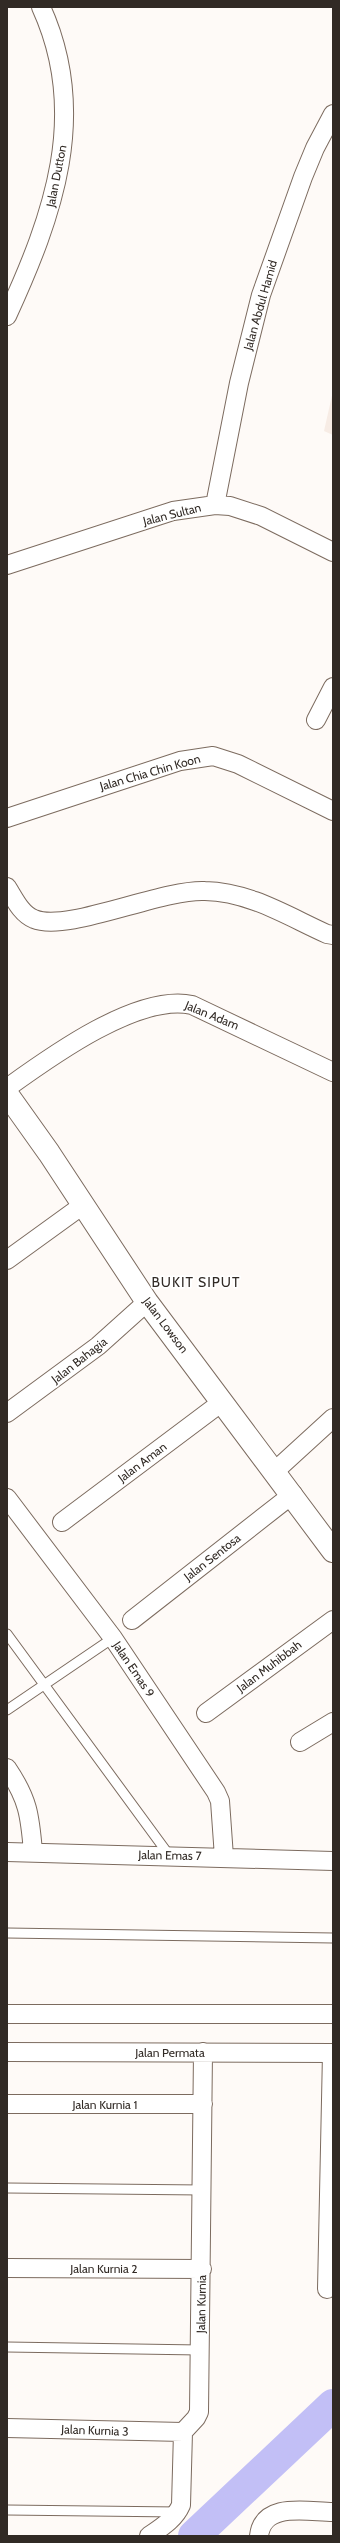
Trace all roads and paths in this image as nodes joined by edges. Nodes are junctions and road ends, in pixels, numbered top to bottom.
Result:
1 (41, 7) edge
2 (333, 114) edge
3 (7, 316) edge
4 (215, 505) junction
5 (333, 552) edge
6 (7, 565) edge
7 (333, 687) edge
8 (316, 720) dead end
9 (333, 811) edge
10 (7, 818) edge
11 (7, 887) edge
12 (333, 935) edge
13 (333, 1072) edge
14 (7, 1088) edge
15 (7, 1094) edge
16 (83, 1205) junction
17 (7, 1260) edge
18 (147, 1302) junction
19 (222, 1402) junction
20 (7, 1413) edge
21 (333, 1418) edge
22 (275, 1471) junction
23 (292, 1494) junction
24 (7, 1498) edge
25 (62, 1522) dead end
26 (333, 1551) edge
27 (132, 1620) dead end
28 (333, 1620) edge
29 (7, 1634) edge
30 (113, 1638) junction
31 (44, 1684) junction
32 (7, 1710) edge
33 (206, 1713) dead end
34 (333, 1722) edge
35 (300, 1742) dead end
36 (7, 1768) edge
37 (7, 1852) edge
38 (33, 1852) junction
39 (169, 1855) junction
40 (224, 1857) junction
41 (333, 1861) edge
42 (7, 1933) edge
43 (333, 1938) edge
44 (7, 2014) edge
45 (333, 2014) edge
46 (7, 2052) edge
47 (203, 2052) junction
48 (333, 2053) edge
49 (7, 2104) edge
50 (203, 2104) junction
51 (7, 2188) edge
52 (202, 2190) junction
53 (331, 2201) edge
54 (7, 2268) edge
55 (202, 2269) junction
56 (328, 2289) dead end
57 (7, 2347) edge
58 (200, 2350) junction
59 (7, 2428) edge
60 (183, 2432) junction
61 (7, 2510) edge
62 (178, 2512) junction
63 (333, 2512) edge
64 (149, 2536) edge
65 (259, 2536) edge

1 - 3 street, Jalan Dutton
2 - 4 street, Jalan Abdul Hamid
4 - 5 street, Jalan Sultan
4 - 6 street, Jalan Sultan
7 - 8 street
9 - 10 street, Jalan Chia Chin Koon
11 - 12 street
13 - 14 street, Jalan Adam
15 - 16 street, Jalan Lowson
16 - 17 street
16 - 18 street, Jalan Lowson
18 - 19 street, Jalan Lowson
18 - 20 street, Jalan Bahagia
19 - 22 street, Jalan Lowson
19 - 25 street, Jalan Aman
21 - 22 street
22 - 23 street, Jalan Lowson
23 - 26 street, Jalan Lowson
23 - 27 street, Jalan Sentosa
24 - 30 street, Jalan Emas 9
28 - 33 street, Jalan Muhibbah
29 - 31 lane
30 - 31 lane
30 - 40 street, Jalan Emas 9
31 - 32 lane
31 - 39 lane
34 - 35 street
36 - 38 street
37 - 38 street, Jalan Emas 7
38 - 39 street, Jalan Emas 7
39 - 40 street, Jalan Emas 7
40 - 41 street, Jalan Emas 7
42 - 43 lane
44 - 45 street
46 - 47 street, Jalan Permata
47 - 48 street, Jalan Permata
47 - 50 street, Jalan Kurnia
48 - 53 street
49 - 50 street, Jalan Kurnia 1
50 - 52 street, Jalan Kurnia
51 - 52 lane
52 - 55 street, Jalan Kurnia
53 - 56 street
54 - 55 street, Jalan Kurnia 2
55 - 58 street, Jalan Kurnia
57 - 58 lane
58 - 60 street, Jalan Kurnia
59 - 60 street, Jalan Kurnia 3
60 - 62 street
61 - 62 lane
62 - 64 street
63 - 65 street

